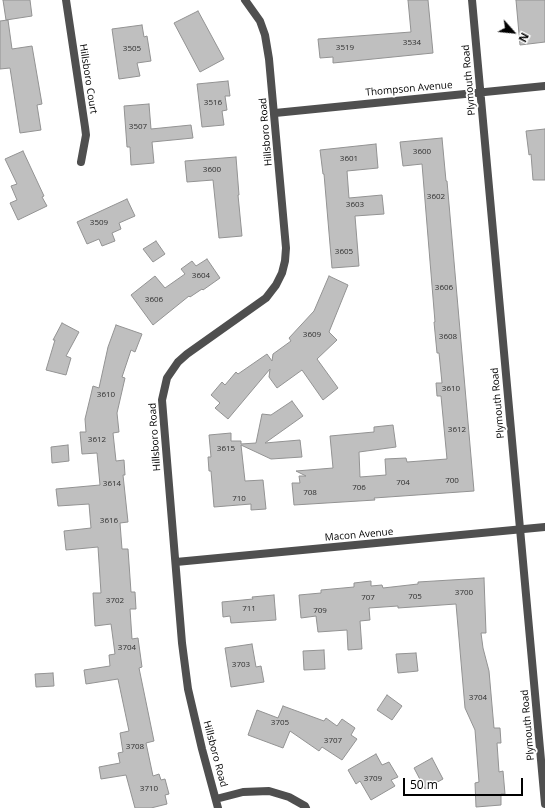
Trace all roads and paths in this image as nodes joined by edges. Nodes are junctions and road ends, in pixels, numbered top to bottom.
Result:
1 (66, 0) edge
2 (246, 0) edge
3 (472, 0) edge
4 (545, 86) edge
5 (480, 93) junction
6 (275, 113) junction
7 (81, 162) dead end
8 (545, 527) edge
9 (520, 530) junction
10 (176, 562) junction
11 (216, 799) junction
12 (545, 804) edge
13 (218, 808) edge
14 (306, 808) edge

1 - 7 street, Hillsboro Court
2 - 6 street, Hillsboro Road
3 - 5 street, Plymouth Road
4 - 5 street, Thompson Avenue
5 - 6 street, Thompson Avenue
5 - 9 street, Plymouth Road
6 - 10 street, Hillsboro Road
8 - 9 street, Macon Avenue
9 - 10 street, Macon Avenue
9 - 12 street, Plymouth Road
10 - 11 street, Hillsboro Road
11 - 13 street, Hillsboro Road
11 - 14 street

